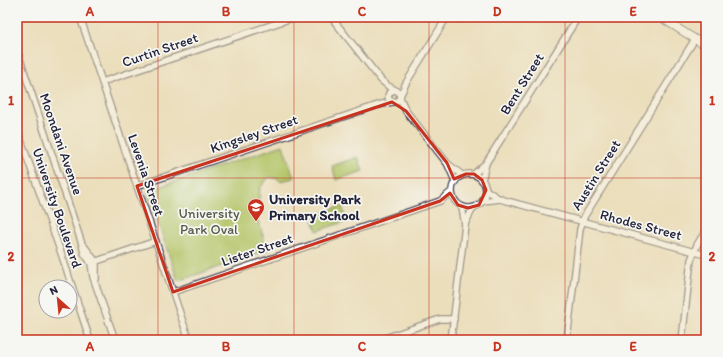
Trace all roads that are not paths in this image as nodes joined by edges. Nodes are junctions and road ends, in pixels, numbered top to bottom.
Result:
1 (80, 17) edge
2 (295, 17) edge
3 (331, 17) edge
4 (447, 17) edge
5 (578, 17) edge
6 (660, 17) edge
7 (695, 39) junction
8 (706, 46) edge
9 (17, 50) edge
10 (382, 80) junction
11 (102, 82) junction
12 (406, 84) junction
13 (395, 90) junction
14 (400, 97) junction
15 (390, 99) junction
16 (406, 111) junction
17 (17, 129) edge
18 (447, 163) junction
19 (486, 163) junction
20 (474, 174) junction
21 (462, 175) junction
22 (482, 180) junction
23 (455, 181) junction
24 (137, 186) junction
25 (486, 190) junction
26 (451, 192) junction
27 (500, 199) junction
28 (440, 201) junction
29 (454, 201) junction
30 (483, 201) junction
31 (462, 207) junction
32 (473, 208) junction
33 (582, 222) junction
34 (465, 225) junction
35 (706, 230) edge
36 (156, 241) junction
37 (694, 251) junction
38 (706, 255) edge
39 (93, 263) junction
40 (173, 292) junction
41 (454, 319) junction
42 (90, 340) edge
43 (115, 340) edge
44 (189, 340) edge
45 (379, 340) edge
46 (451, 340) edge
47 (567, 340) edge
48 (682, 340) edge

1 - 11 street, Levenia Street
2 - 11 street, Curtin Street
3 - 10 street
4 - 12 street
5 - 19 street, Bent Street
6 - 7 street
7 - 8 street
7 - 33 street, Austin Street
9 - 39 street, Moondani Avenue
10 - 13 street
10 - 15 street
11 - 24 street, Levenia Street
12 - 13 street
12 - 14 street
13 - 14 street
13 - 15 street
14 - 15 street
14 - 16 street
15 - 16 street
15 - 24 street, Kingsley Street
16 - 18 street
17 - 42 street, University Boulevard
18 - 21 street
18 - 23 street
19 - 20 street, Bent Street
19 - 22 street, Bent Street
20 - 21 street
20 - 22 street
21 - 23 street
22 - 25 street
23 - 26 street
24 - 36 street, Levenia Street
25 - 27 street, Rhodes Street
25 - 30 street
26 - 28 street, Lister Street
26 - 29 street
27 - 30 street, Rhodes Street
27 - 33 street, Rhodes Street
28 - 29 street, Lister Street
28 - 40 street, Lister Street
29 - 31 street
30 - 32 street
31 - 32 street
31 - 34 street
32 - 34 street
33 - 37 street, Rhodes Street
33 - 47 street, Austin Street
34 - 41 street
35 - 37 street
36 - 39 street
36 - 40 street, Levenia Street
37 - 38 street, Rhodes Street
37 - 48 street
39 - 43 street, Moondani Avenue
40 - 44 street, Levenia Street
41 - 45 street
41 - 46 street

